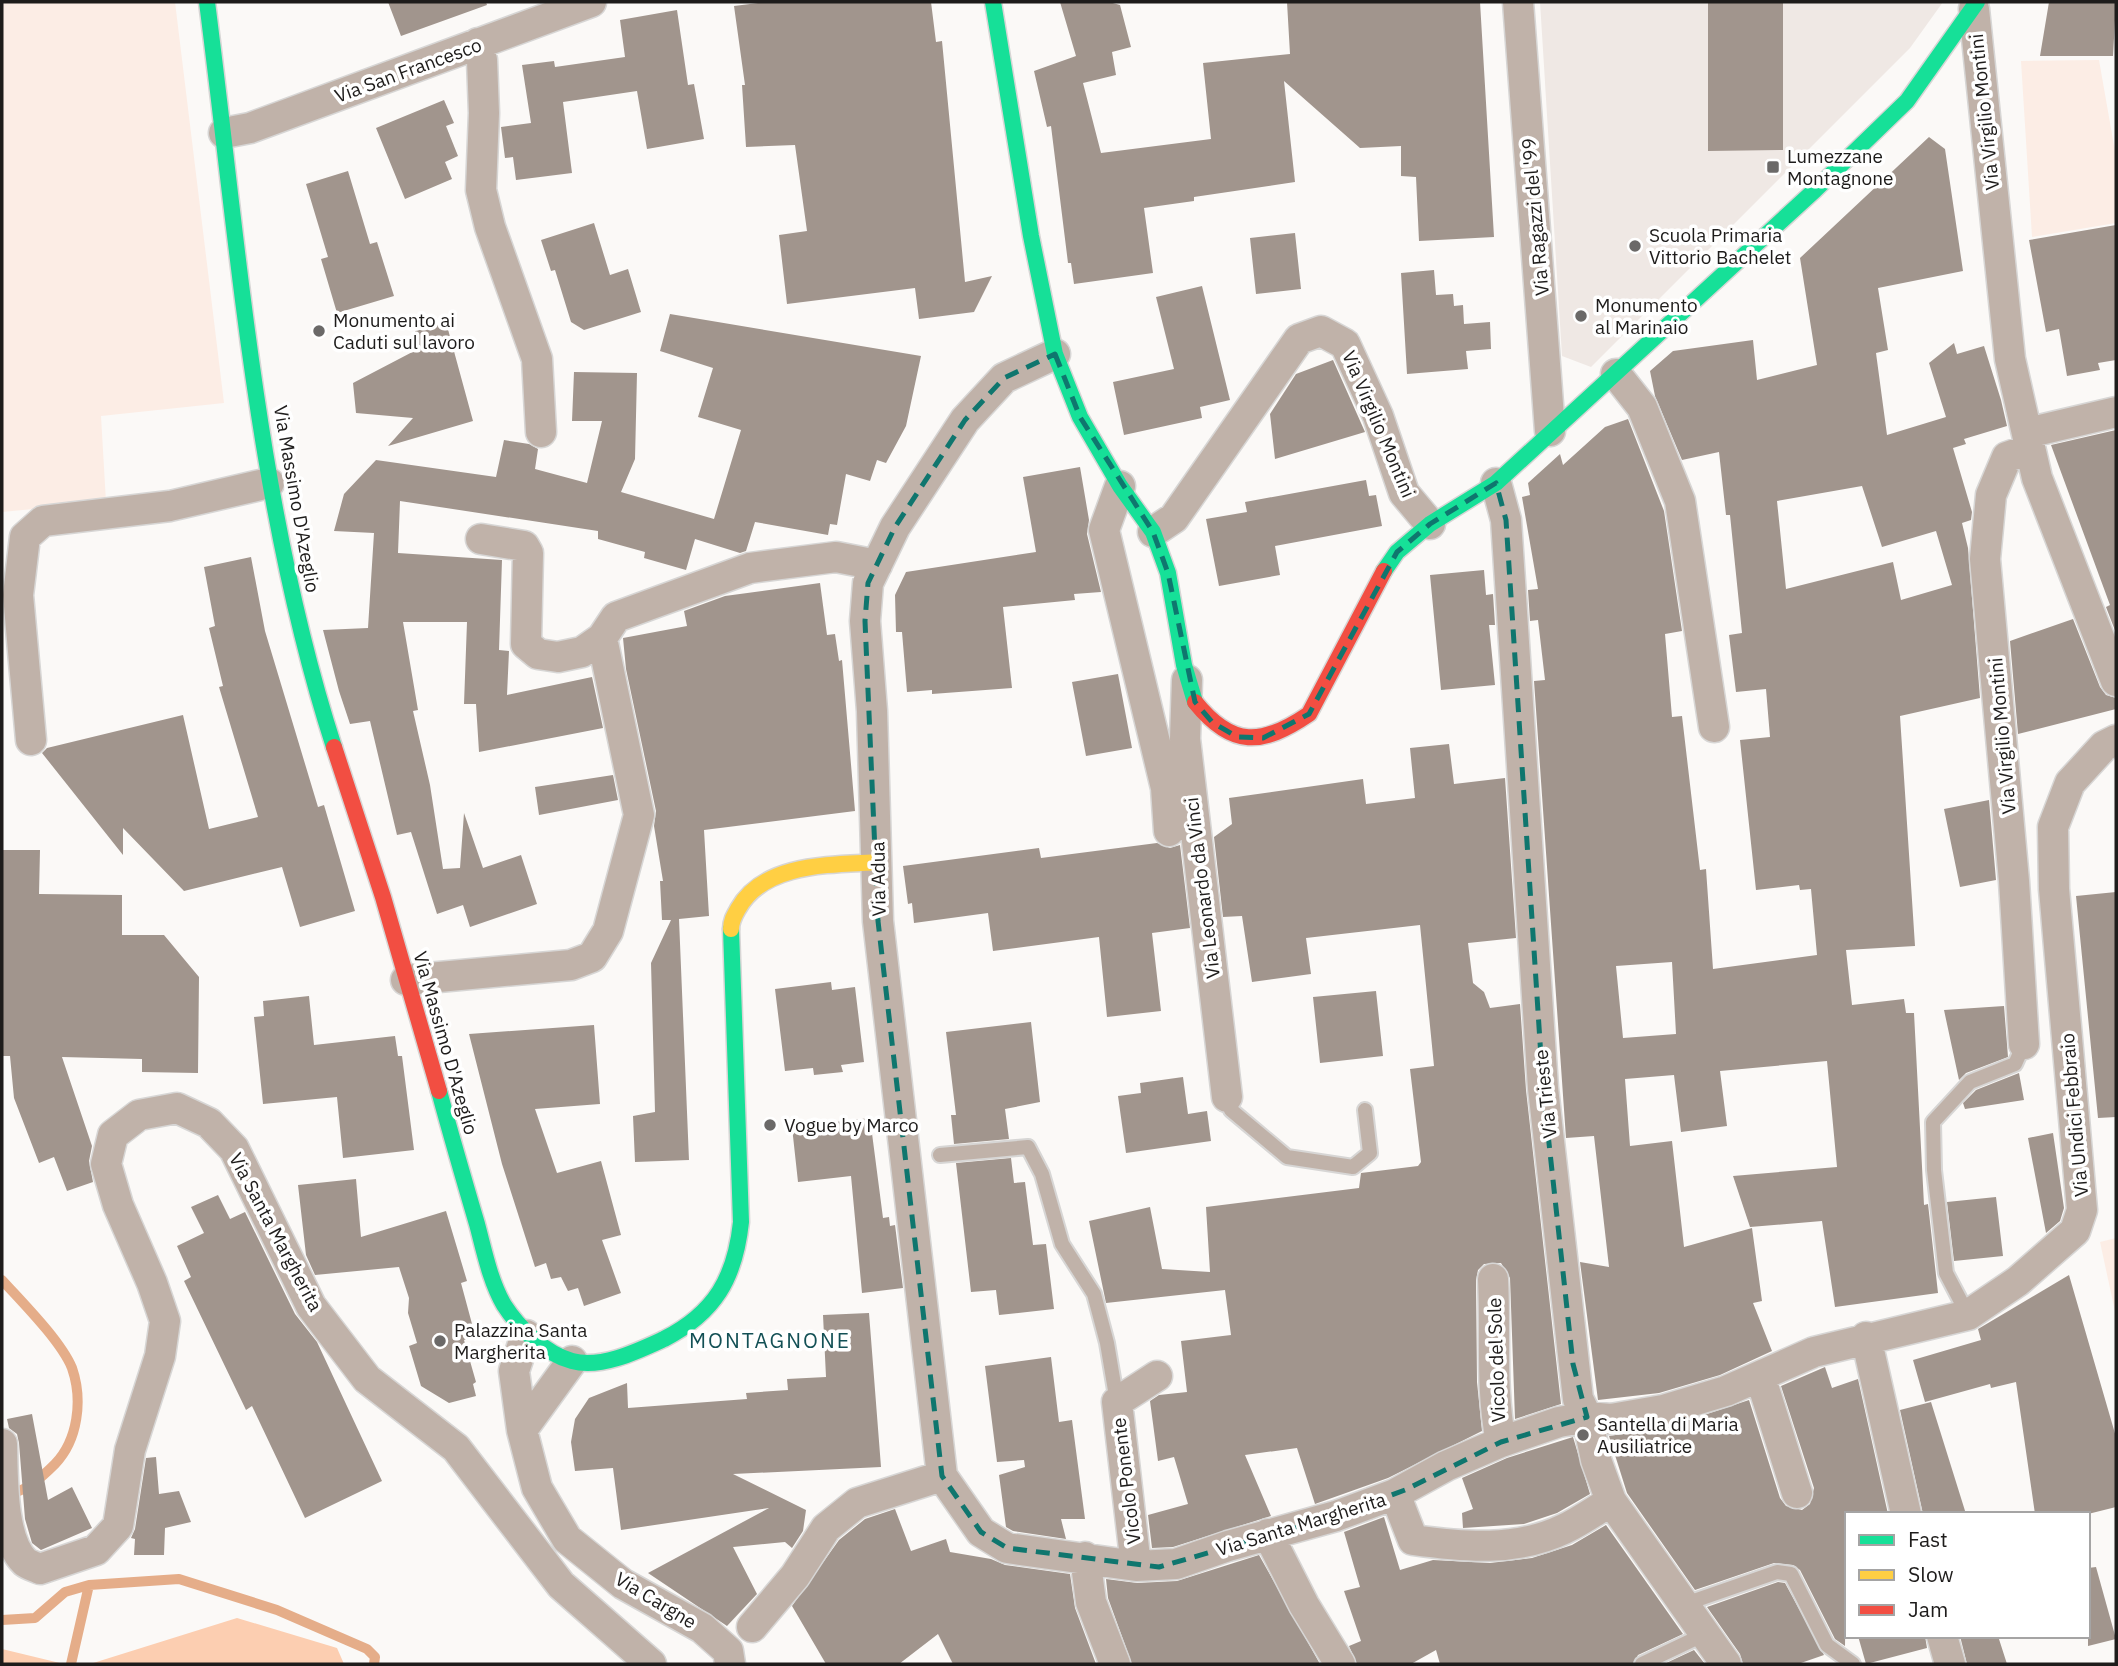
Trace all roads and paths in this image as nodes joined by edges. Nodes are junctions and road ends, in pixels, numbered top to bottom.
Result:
1 (207, 2) edge
2 (592, 2) edge
3 (993, 2) edge
4 (1518, 2) edge
5 (1975, 5) edge
6 (478, 43) junction
7 (224, 133) junction
8 (1055, 354) junction
9 (1616, 374) junction
10 (2116, 412) edge
11 (1550, 431) junction
12 (541, 432) dead end
13 (2029, 441) junction
14 (268, 483) junction
15 (1496, 483) junction
16 (1120, 486) junction
17 (1430, 524) junction
18 (1153, 532) junction
19 (481, 539) dead end
20 (877, 565) junction
21 (602, 638) junction
22 (1187, 679) junction
23 (2116, 681) edge
24 (1714, 727) dead end
25 (32, 740) dead end
26 (2116, 740) edge
27 (1170, 831) dead end
28 (879, 862) junction
29 (405, 980) junction
30 (2024, 1044) joint
31 (1227, 1097) joint
32 (1365, 1110) dead end
33 (940, 1155) dead end
34 (1493, 1279) dead end
35 (1968, 1315) junction
36 (526, 1335) junction
37 (1866, 1337) junction
38 (572, 1361) junction
39 (1157, 1376) dead end
40 (1760, 1376) junction
41 (1117, 1402) junction
42 (1587, 1417) junction
43 (522, 1430) junction
44 (1500, 1441) junction
45 (2, 1444) edge
46 (942, 1476) junction
47 (3, 1483) edge
48 (1797, 1493) dead end
49 (1395, 1494) junction
50 (1611, 1501) junction
51 (1906, 1512) edge
52 (1268, 1534) junction
53 (1085, 1557) junction
54 (1136, 1566) junction
55 (1685, 1604) junction
56 (752, 1627) dead end
57 (1705, 1634) junction
58 (1943, 1638) edge
59 (651, 1664) edge
60 (730, 1664) edge
61 (1115, 1664) edge
62 (1340, 1664) edge
63 (1642, 1664) edge
64 (1726, 1664) edge
65 (1853, 1664) edge
66 (1950, 1664) edge

1 - 7 street, Via Massimo D'Azeglio
2 - 6 street, Via San Francesco
3 - 8 street
4 - 11 street, Via Ragazzi del '99
5 - 9 street, Via Virgilio Montini
5 - 13 street, Via Virgilio Montini
6 - 7 street, Via San Francesco
6 - 12 street
7 - 14 street, Via Massimo D'Azeglio
8 - 16 street
8 - 20 street, Via Adua
9 - 11 street, Via Virgilio Montini
9 - 24 street
10 - 13 street, Via Virgilio Montini
11 - 15 street, Via Virgilio Montini
13 - 23 street, Via Virgilio Montini
13 - 30 street, Via Virgilio Montini
14 - 25 street
14 - 29 street, Via Massimo D'Azeglio
15 - 17 street, Via Virgilio Montini
15 - 42 street, Via Trieste
16 - 18 street
16 - 27 street
17 - 18 street, Via Virgilio Montini
17 - 22 street, Via Leonardo da Vinci
18 - 22 street, Via Leonardo da Vinci
19 - 21 street
20 - 21 street
20 - 28 street, Via Adua
21 - 29 street
22 - 31 street, Via Leonardo da Vinci
26 - 35 street, Via Undici Febbraio
28 - 38 street
28 - 46 street, Via Adua
29 - 36 street, Via Massimo D'Azeglio
30 - 35 lane
31 - 32 lane
33 - 41 lane
34 - 44 street, Vicolo del Sole
35 - 37 street, Via Undici Febbraio
36 - 38 street, Via Massimo D'Azeglio
36 - 43 street, Via Cargne
37 - 40 street, Via Undici Febbraio
37 - 51 street
38 - 43 street
39 - 41 street, Vicolo Ponente
40 - 42 street, Via Undici Febbraio
40 - 48 street
41 - 54 street, Vicolo Ponente
42 - 44 street, Via Santa Margherita
42 - 50 street, Via Trieste
43 - 60 street, Via Cargne
44 - 49 street, Via Santa Margherita
45 - 47 street, Via Santa Margherita
46 - 53 street, Via Santa Margherita
46 - 56 street
47 - 59 street, Via Santa Margherita
49 - 50 street
49 - 52 street, Via Santa Margherita
50 - 55 street, Via Trieste
52 - 54 street, Via Santa Margherita
52 - 62 street
53 - 54 street, Via Santa Margherita
53 - 61 street
55 - 57 street, Via Trieste
55 - 65 lane
57 - 63 lane
57 - 64 street, Via Trieste
58 - 66 street

